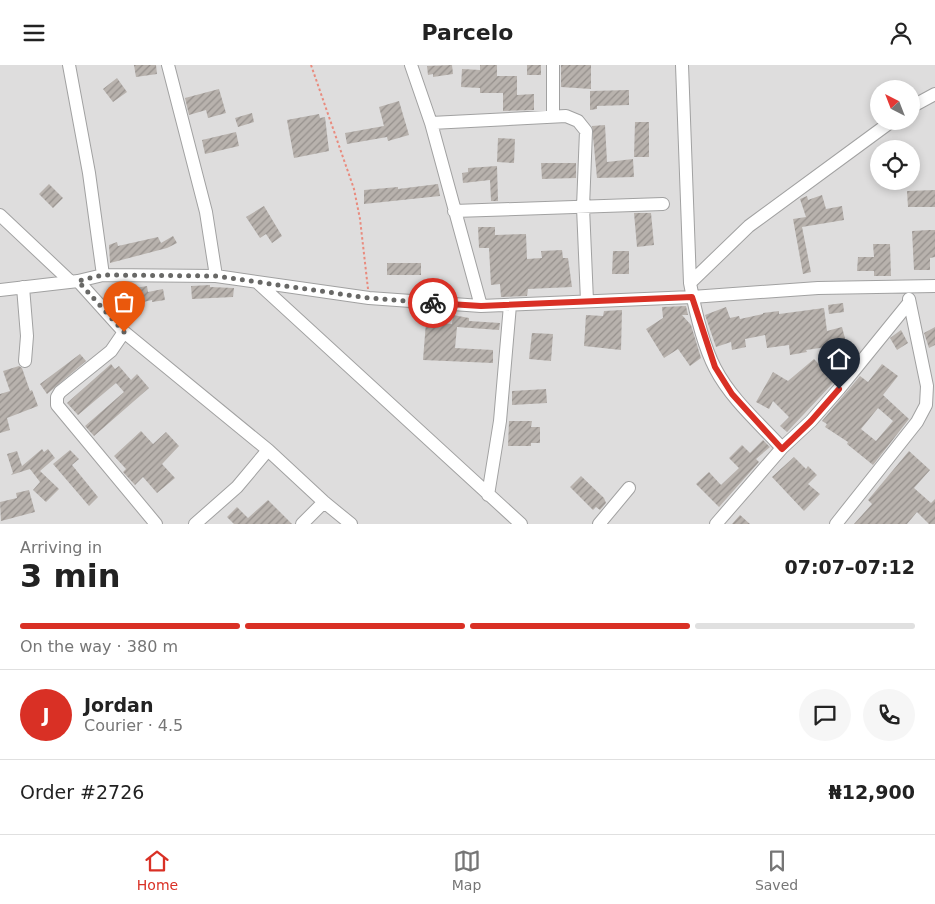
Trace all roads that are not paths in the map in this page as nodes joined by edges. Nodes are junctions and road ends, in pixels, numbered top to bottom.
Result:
1 (69, 65) edge
2 (168, 65) edge
3 (411, 65) edge
4 (553, 65) edge
5 (682, 65) edge
6 (935, 94) edge
7 (920, 102) edge
8 (553, 117) junction
9 (431, 123) junction
10 (880, 130) edge
11 (662, 204) dead end
12 (583, 207) junction
13 (454, 211) junction
14 (0, 215) edge
15 (103, 275) junction
16 (216, 276) junction
17 (74, 281) junction
18 (257, 282) junction
19 (690, 283) junction
20 (935, 286) edge
21 (24, 287) junction
22 (910, 288) junction
23 (0, 290) edge
24 (692, 297) junction
25 (587, 301) junction
26 (908, 304) junction
27 (510, 305) junction
28 (481, 306) junction
29 (124, 332) junction
30 (25, 361) dead end
31 (782, 449) junction
32 (268, 450) junction
33 (628, 488) dead end
34 (488, 495) junction
35 (324, 502) junction
36 (156, 524) edge
37 (195, 524) edge
38 (302, 524) edge
39 (351, 524) edge
40 (520, 524) edge
41 (599, 524) edge
42 (716, 524) edge
43 (836, 524) edge

1 - 15 street
2 - 16 street
3 - 9 street
4 - 8 street
5 - 19 street
6 - 7 street
8 - 9 street
8 - 12 street
9 - 13 street
10 - 19 street
11 - 12 street
12 - 13 street
12 - 25 street
13 - 28 street
14 - 17 street
15 - 16 street
15 - 17 street
16 - 18 street
17 - 21 street
17 - 29 street
18 - 28 street
18 - 34 street
19 - 24 street
20 - 22 street
21 - 23 street
21 - 30 street
22 - 24 street
22 - 26 street
24 - 25 street
24 - 31 street
25 - 27 street
26 - 31 street
26 - 43 street
27 - 28 street
27 - 34 street
29 - 32 street
29 - 36 street
31 - 42 street
32 - 35 street
32 - 37 street
33 - 41 street
34 - 40 street
35 - 38 street
35 - 39 street

